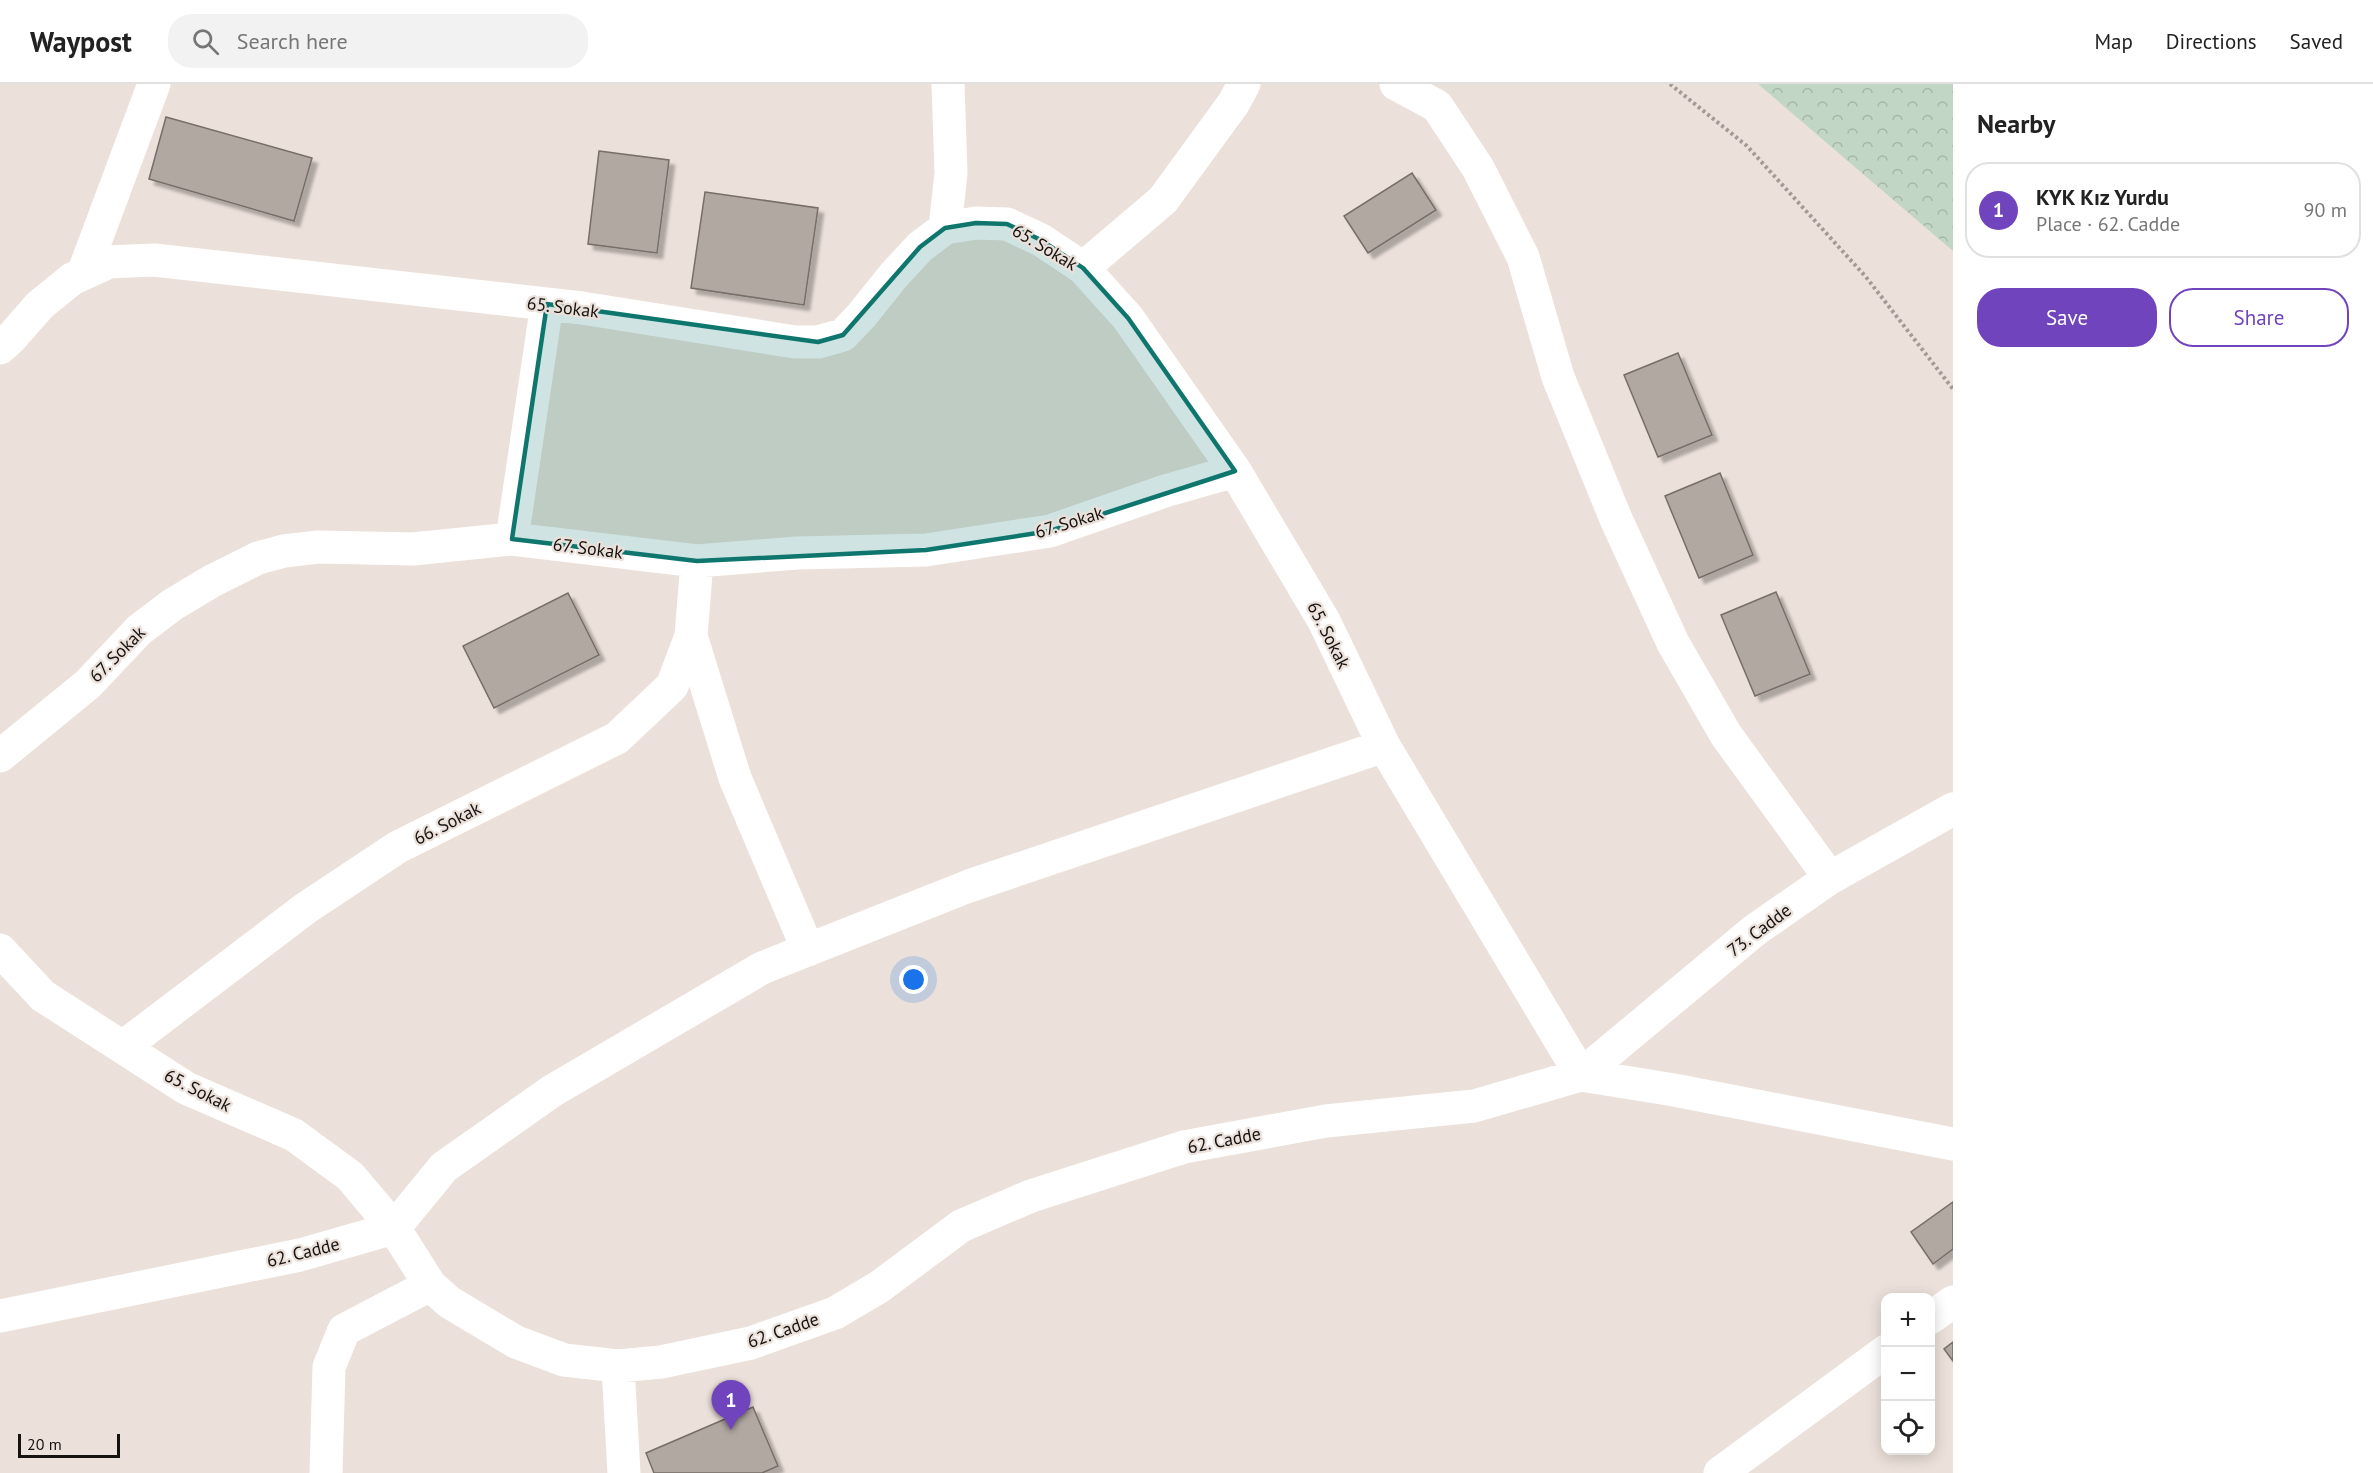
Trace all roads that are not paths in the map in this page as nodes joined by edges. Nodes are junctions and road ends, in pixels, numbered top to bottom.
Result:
1 (154, 84) edge
2 (948, 84) edge
3 (1244, 84) edge
4 (1396, 84) edge
5 (945, 228) junction
6 (1083, 268) junction
7 (83, 274) junction
8 (547, 304) junction
9 (0, 348) edge
10 (1235, 471) junction
11 (512, 539) junction
12 (697, 561) junction
13 (691, 636) junction
14 (1384, 746) junction
15 (0, 756) edge
16 (1953, 809) edge
17 (1830, 878) junction
18 (0, 950) edge
19 (808, 950) junction
20 (123, 1047) junction
21 (1581, 1075) junction
22 (1953, 1144) edge
23 (394, 1228) junction
24 (430, 1285) junction
25 (1953, 1302) edge
26 (1935, 1315) edge
27 (0, 1316) edge
28 (1881, 1355) edge
29 (618, 1366) junction
30 (326, 1473) edge
31 (624, 1473) edge
32 (1720, 1473) edge

1 - 7 street
2 - 5 street
3 - 6 street
4 - 17 street
5 - 6 street, 65. Sokak
5 - 8 street, 65. Sokak
6 - 10 street, 65. Sokak
7 - 8 street, 65. Sokak
7 - 9 street, 65. Sokak
8 - 11 street
10 - 12 street, 67. Sokak
10 - 14 street, 65. Sokak
11 - 12 street, 67. Sokak
11 - 15 street, 67. Sokak
12 - 13 street, 66. Sokak
13 - 19 street
13 - 20 street, 66. Sokak
14 - 19 street
14 - 21 street, 65. Sokak
16 - 17 street, 73. Cadde
17 - 21 street, 73. Cadde
18 - 20 street, 65. Sokak
19 - 23 street
20 - 23 street, 65. Sokak
21 - 22 street
21 - 29 street, 62. Cadde
23 - 24 street, 62. Cadde
23 - 27 street, 62. Cadde
24 - 29 street, 62. Cadde
24 - 30 street
25 - 26 street
28 - 32 street
29 - 31 street

